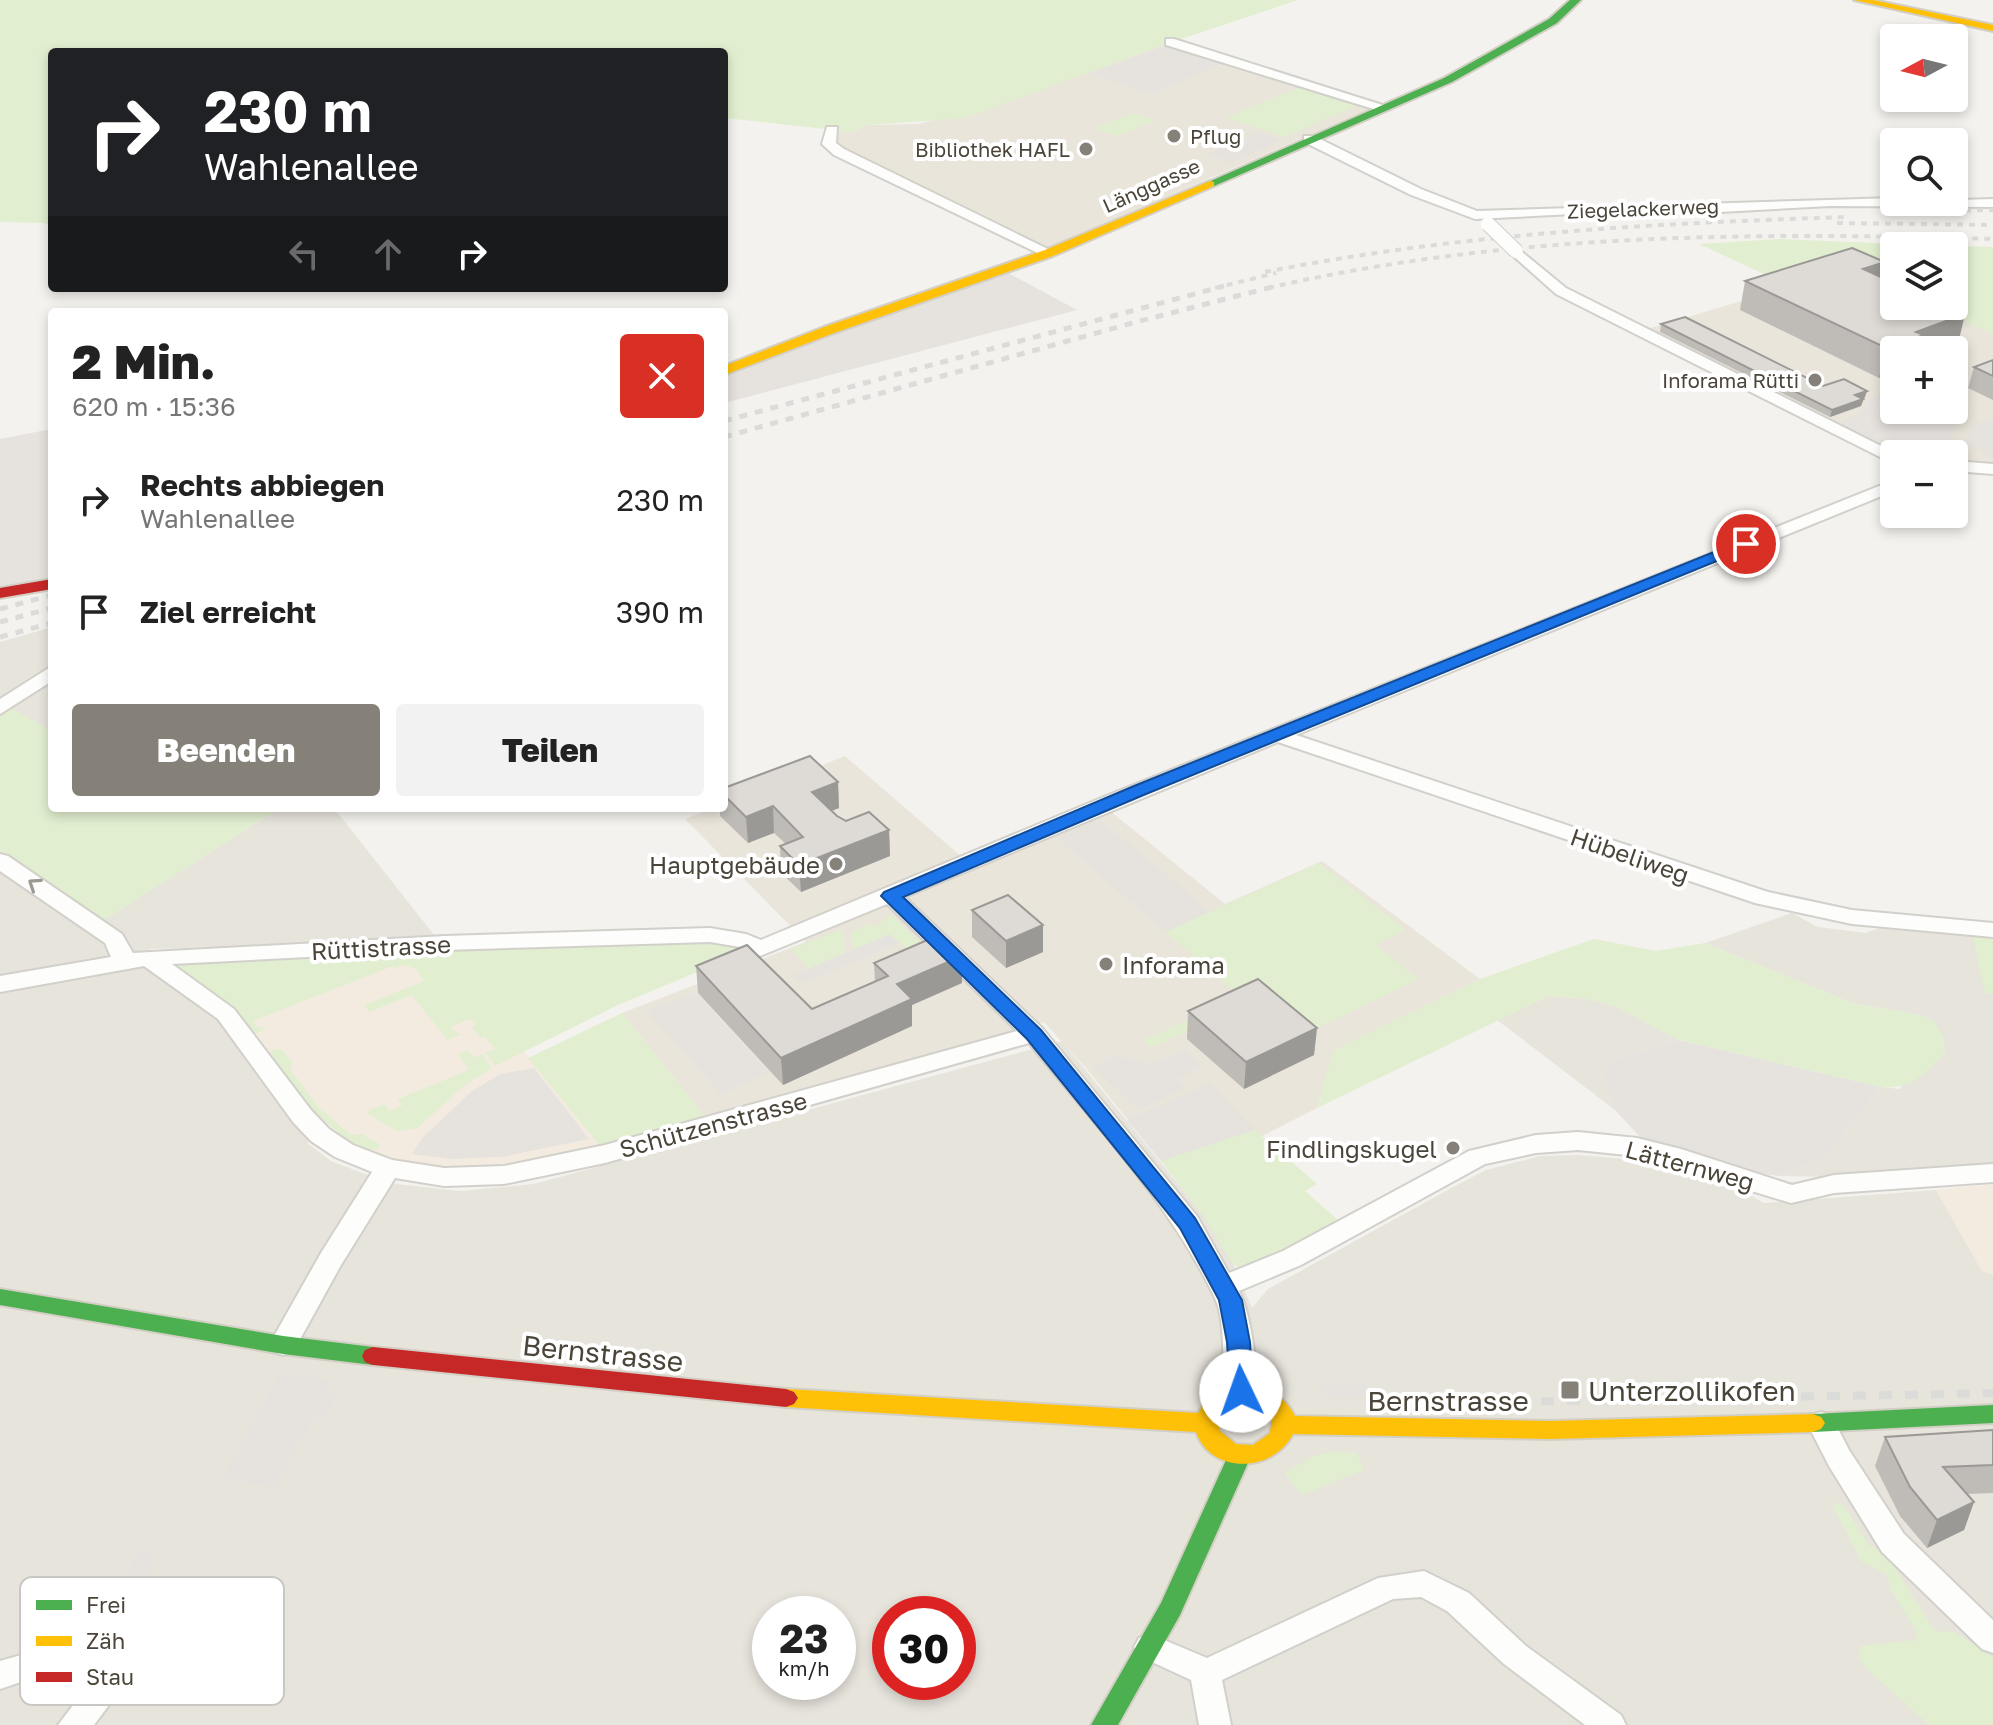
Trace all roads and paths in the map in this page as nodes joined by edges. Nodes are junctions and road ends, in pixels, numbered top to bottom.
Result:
1 (1576, 0) edge
2 (1859, 0) edge
3 (1898, 0) edge
4 (1993, 19) edge
5 (1993, 28) edge
6 (1170, 42) dead end
7 (1385, 108) junction
8 (832, 130) dead end
9 (1309, 139) junction
10 (1993, 203) edge
11 (1481, 220) junction
12 (1049, 253) junction
13 (728, 369) edge
14 (1880, 452) edge
15 (1968, 467) edge
16 (1993, 469) edge
17 (1880, 491) edge
18 (48, 585) edge
19 (0, 593) edge
20 (48, 675) edge
21 (0, 708) edge
22 (1277, 735) junction
23 (0, 861) edge
24 (891, 896) junction
25 (1993, 930) edge
26 (137, 960) junction
27 (3, 983) edge
28 (1034, 1034) junction
29 (388, 1168) junction
30 (1993, 1173) edge
31 (1225, 1286) junction
32 (0, 1297) edge
33 (283, 1345) junction
34 (1241, 1391) junction
35 (1993, 1414) edge
36 (1205, 1423) junction
37 (1821, 1423) junction
38 (1286, 1425) junction
39 (1240, 1454) junction
40 (1993, 1640) edge
41 (1150, 1647) junction
42 (20, 1669) edge
43 (1206, 1672) junction
44 (0, 1675) edge
45 (91, 1705) edge
46 (74, 1725) edge
47 (1104, 1725) edge
48 (1215, 1725) edge
49 (1610, 1725) edge

1 - 7 main road, Länggasse
2 - 5 main road
3 - 4 main road
6 - 7 street
7 - 9 main road, Länggasse
8 - 12 street
9 - 11 street, Ziegelackerweg
9 - 12 main road, Länggasse
10 - 11 street, Ziegelackerweg
11 - 14 street, bridge
12 - 13 main road, Länggasse
15 - 16 street
17 - 22 street
18 - 19 main road
20 - 21 street
22 - 24 street
22 - 25 street, Hübeliweg
26 -> 23 street, Schützenstrasse
24 - 26 street, Rüttistrasse
24 - 28 street
26 - 27 street, Rüttistrasse
26 - 29 street, Schützenstrasse
28 - 29 street, Schützenstrasse
28 - 31 street
29 - 33 street
30 - 31 street, Lätternweg
31 - 34 street
32 - 33 main road, Bernstrasse
33 - 36 main road, Bernstrasse
34 - 36 main road
34 - 38 main road
35 - 37 main road, Bernstrasse
36 - 39 main road
37 - 38 main road, Bernstrasse
37 - 40 street
38 - 39 main road
39 - 41 main road
41 - 43 street
41 - 47 main road
42 - 44 street
43 - 48 street
43 - 49 street
45 - 46 street

